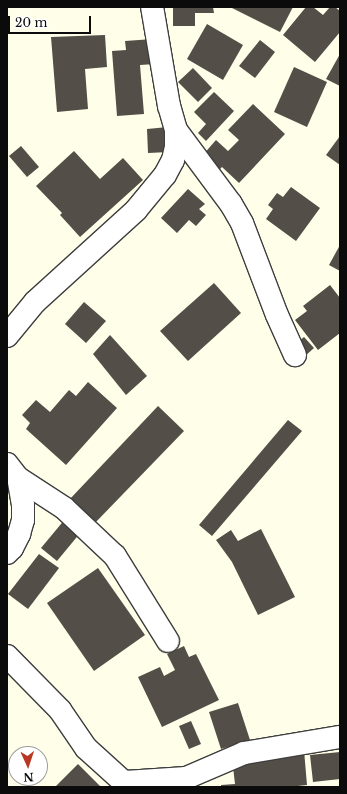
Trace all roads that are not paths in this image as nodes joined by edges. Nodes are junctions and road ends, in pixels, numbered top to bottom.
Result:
1 (152, 7) edge
2 (176, 130) junction
3 (7, 336) edge
4 (295, 355) dead end
5 (13, 471) edge
6 (7, 553) edge
7 (168, 641) dead end
8 (7, 656) edge
9 (340, 737) edge
10 (127, 785) edge

1 - 2 street
2 - 3 street
2 - 4 street
5 - 6 street
5 - 7 street
8 - 10 street
9 - 10 street

